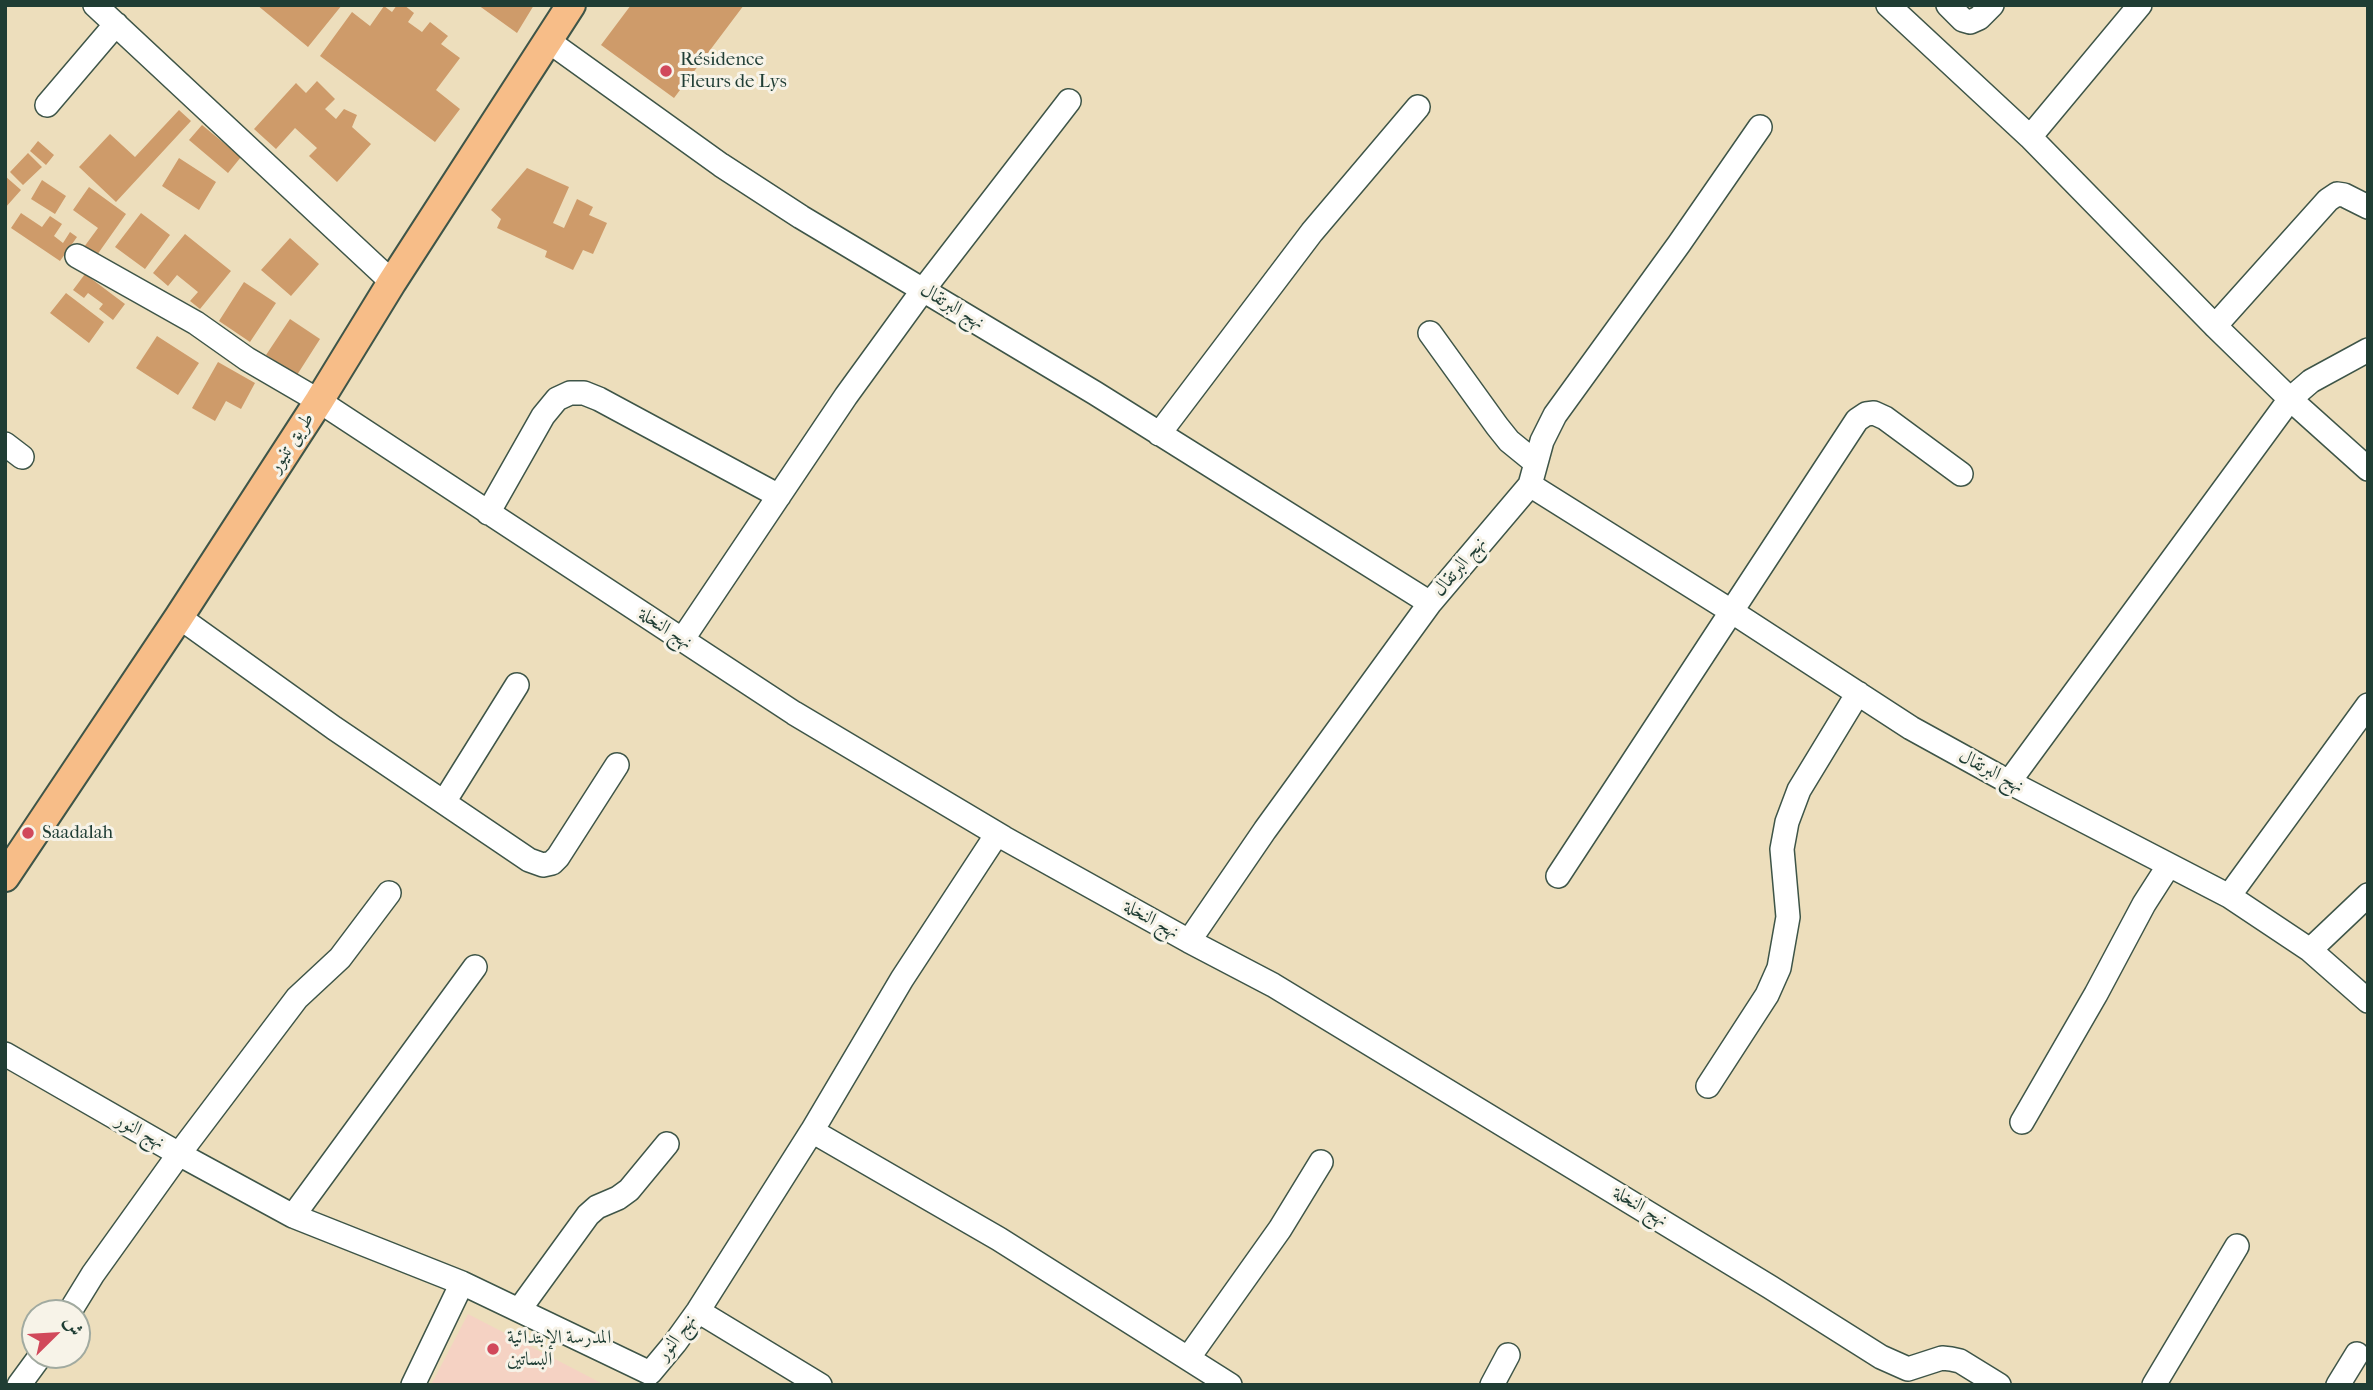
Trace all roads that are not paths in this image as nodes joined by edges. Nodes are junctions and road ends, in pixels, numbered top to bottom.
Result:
1 (95, 5) edge
2 (571, 5) edge
3 (1888, 5) edge
4 (1948, 5) edge
5 (1992, 5) edge
6 (2140, 5) edge
7 (116, 24) junction
8 (547, 40) junction
9 (1069, 100) dead end
10 (47, 105) dead end
11 (1418, 107) dead end
12 (1760, 127) dead end
13 (2030, 138) junction
14 (2368, 207) edge
15 (77, 256) dead end
16 (392, 282) junction
17 (923, 290) junction
18 (2215, 326) junction
19 (1430, 333) dead end
20 (2368, 350) edge
21 (2290, 399) junction
22 (319, 401) junction
23 (1159, 433) junction
24 (1536, 463) junction
25 (2368, 469) edge
26 (1961, 474) dead end
27 (1530, 485) junction
28 (779, 496) junction
29 (488, 513) junction
30 (1430, 603) junction
31 (1731, 611) junction
32 (179, 617) junction
33 (682, 640) junction
34 (517, 685) dead end
35 (1858, 693) junction
36 (2368, 705) edge
37 (617, 765) dead end
38 (2009, 782) junction
39 (444, 802) junction
40 (997, 834) junction
41 (2169, 865) junction
42 (7, 870) edge
43 (1558, 876) dead end
44 (389, 893) dead end
45 (2368, 895) edge
46 (2229, 896) junction
47 (1189, 942) junction
48 (2310, 950) junction
49 (475, 967) dead end
50 (2368, 1001) edge
51 (5, 1054) edge
52 (1708, 1086) dead end
53 (2021, 1122) dead end
54 (812, 1131) junction
55 (667, 1143) dead end
56 (179, 1154) junction
57 (1321, 1162) dead end
58 (293, 1216) junction
59 (2237, 1246) dead end
60 (462, 1283) junction
61 (78, 1299) edge
62 (519, 1310) junction
63 (698, 1311) junction
64 (2357, 1354) dead end
65 (1508, 1355) dead end
66 (1189, 1357) junction
67 (31, 1369) edge
68 (647, 1379) edge
69 (19, 1385) edge
70 (413, 1385) edge
71 (820, 1385) edge
72 (1230, 1385) edge
73 (1492, 1385) edge
74 (1999, 1385) edge
75 (2154, 1385) edge
76 (2338, 1385) edge

1 - 7 street
2 - 8 main road, طريق تنيور
3 - 13 street
4 - 5 street
6 - 13 street
7 - 10 street
7 - 16 street
8 - 16 main road, طريق تنيور
8 - 17 street, نهج البرتقال
9 - 17 street
11 - 23 street
12 - 24 street
13 - 18 street
14 - 18 street
15 - 22 street, نهج النخلة
16 - 22 main road, طريق تنيور
17 - 23 street, نهج البرتقال
17 - 28 street
18 - 21 street
19 - 24 street
20 - 21 street
21 - 25 street
21 - 38 street
22 - 29 street, نهج النخلة
22 - 32 main road, طريق تنيور
23 - 30 street, نهج البرتقال
24 - 27 street
26 - 31 street
27 - 30 street, نهج البرتقال
27 - 31 street, نهج البرتقال
28 - 29 street
28 - 33 street
29 - 33 street, نهج النخلة
30 - 47 street
31 - 35 street, نهج البرتقال
31 - 43 street
32 - 39 street
32 - 42 main road, طريق تنيور
33 - 40 street, نهج النخلة
34 - 39 street
35 - 38 street, نهج البرتقال
35 - 52 street
36 - 46 street
37 - 39 street
38 - 41 street, نهج البرتقال
40 - 47 street, نهج النخلة
40 - 54 street, نهج النور
41 - 46 street, نهج البرتقال
41 - 53 street
44 - 56 street
45 - 48 street
46 - 48 street, نهج البرتقال
47 - 74 street, نهج النخلة
48 - 50 street, نهج البرتقال
49 - 58 street
51 - 56 street, نهج النور
54 - 63 street, نهج النور
54 - 66 street
55 - 62 street
56 - 58 street, نهج النور
56 - 61 street
57 - 66 street
58 - 60 street, نهج النور
59 - 75 street
60 - 62 street, نهج النور
60 - 70 street
62 - 68 street, نهج النور
63 - 68 street, نهج النور
63 - 71 street
64 - 76 street
65 - 73 street
66 - 72 street
67 - 69 street

